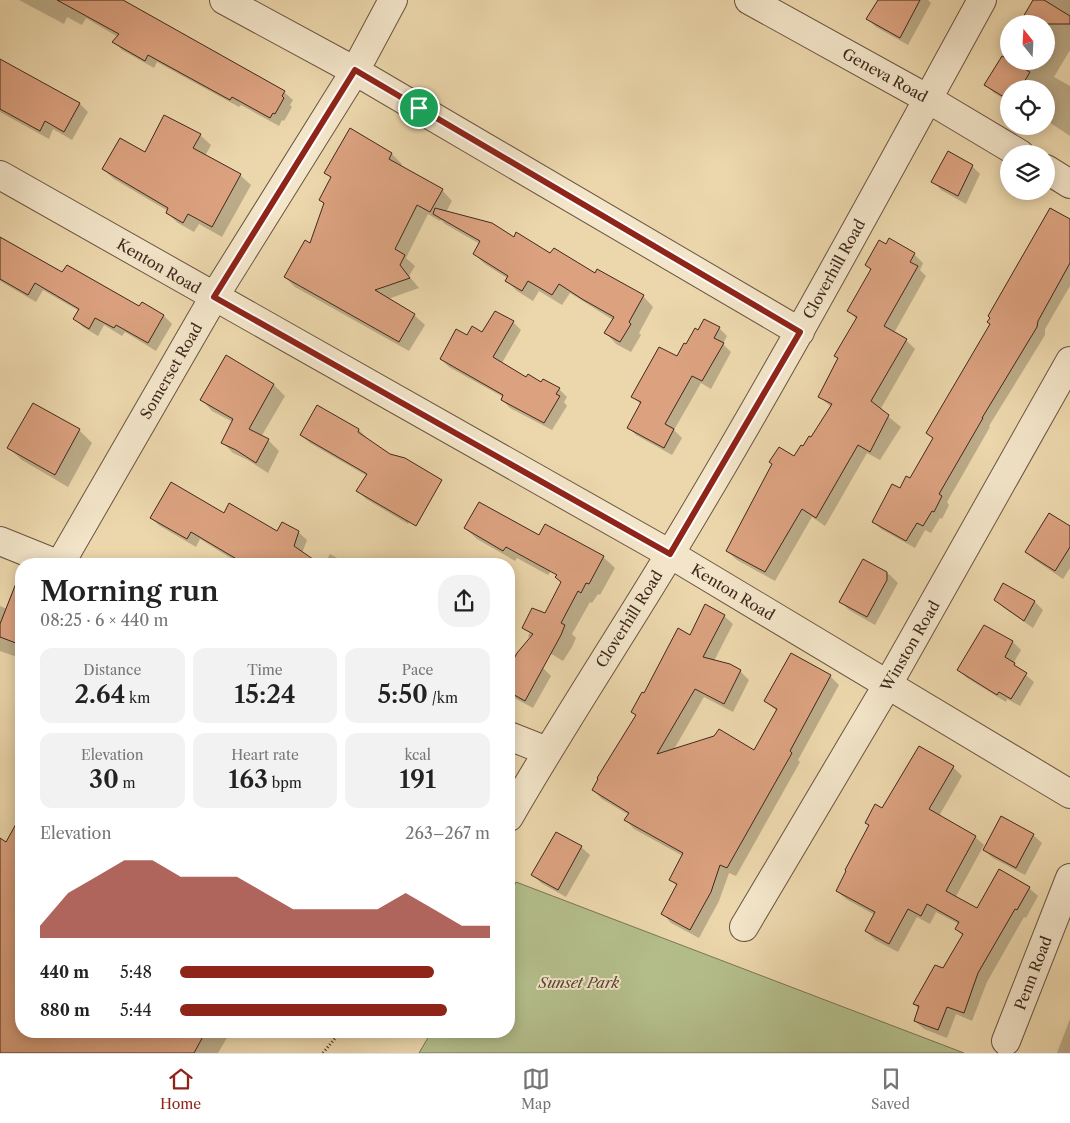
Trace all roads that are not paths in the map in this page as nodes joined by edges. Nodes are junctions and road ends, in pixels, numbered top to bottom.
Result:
1 (224, 0) edge
2 (393, 0) edge
3 (749, 0) edge
4 (982, 0) edge
5 (355, 70) junction
6 (928, 99) junction
7 (1005, 145) edge
8 (0, 175) edge
9 (1055, 175) edge
10 (1070, 184) edge
11 (214, 297) junction
12 (800, 332) junction
13 (1070, 361) edge
14 (0, 542) edge
15 (670, 554) junction
16 (42, 558) edge
17 (62, 558) edge
18 (888, 684) junction
19 (515, 738) edge
20 (547, 751) junction
21 (1070, 794) edge
22 (515, 807) edge
23 (1070, 878) edge
24 (744, 927) dead end
25 (1006, 1041) dead end

1 - 5 street
2 - 5 street, Somerset Road
3 - 6 street, Geneva Road
4 - 6 street, Cloverhill Road
5 - 11 street, Somerset Road
5 - 12 street
6 - 7 street, Geneva Road
6 - 12 street, Cloverhill Road
8 - 11 street, Kenton Road
9 - 10 street
11 - 15 street, Kenton Road
11 - 17 street, Somerset Road
12 - 15 street, Cloverhill Road
13 - 18 street, Winston Road
14 - 16 street
15 - 18 street, Kenton Road
15 - 20 street, Cloverhill Road
18 - 21 street, Kenton Road
18 - 24 street, Winston Road
19 - 20 street
20 - 22 street, Cloverhill Road
23 - 25 street, Penn Road

